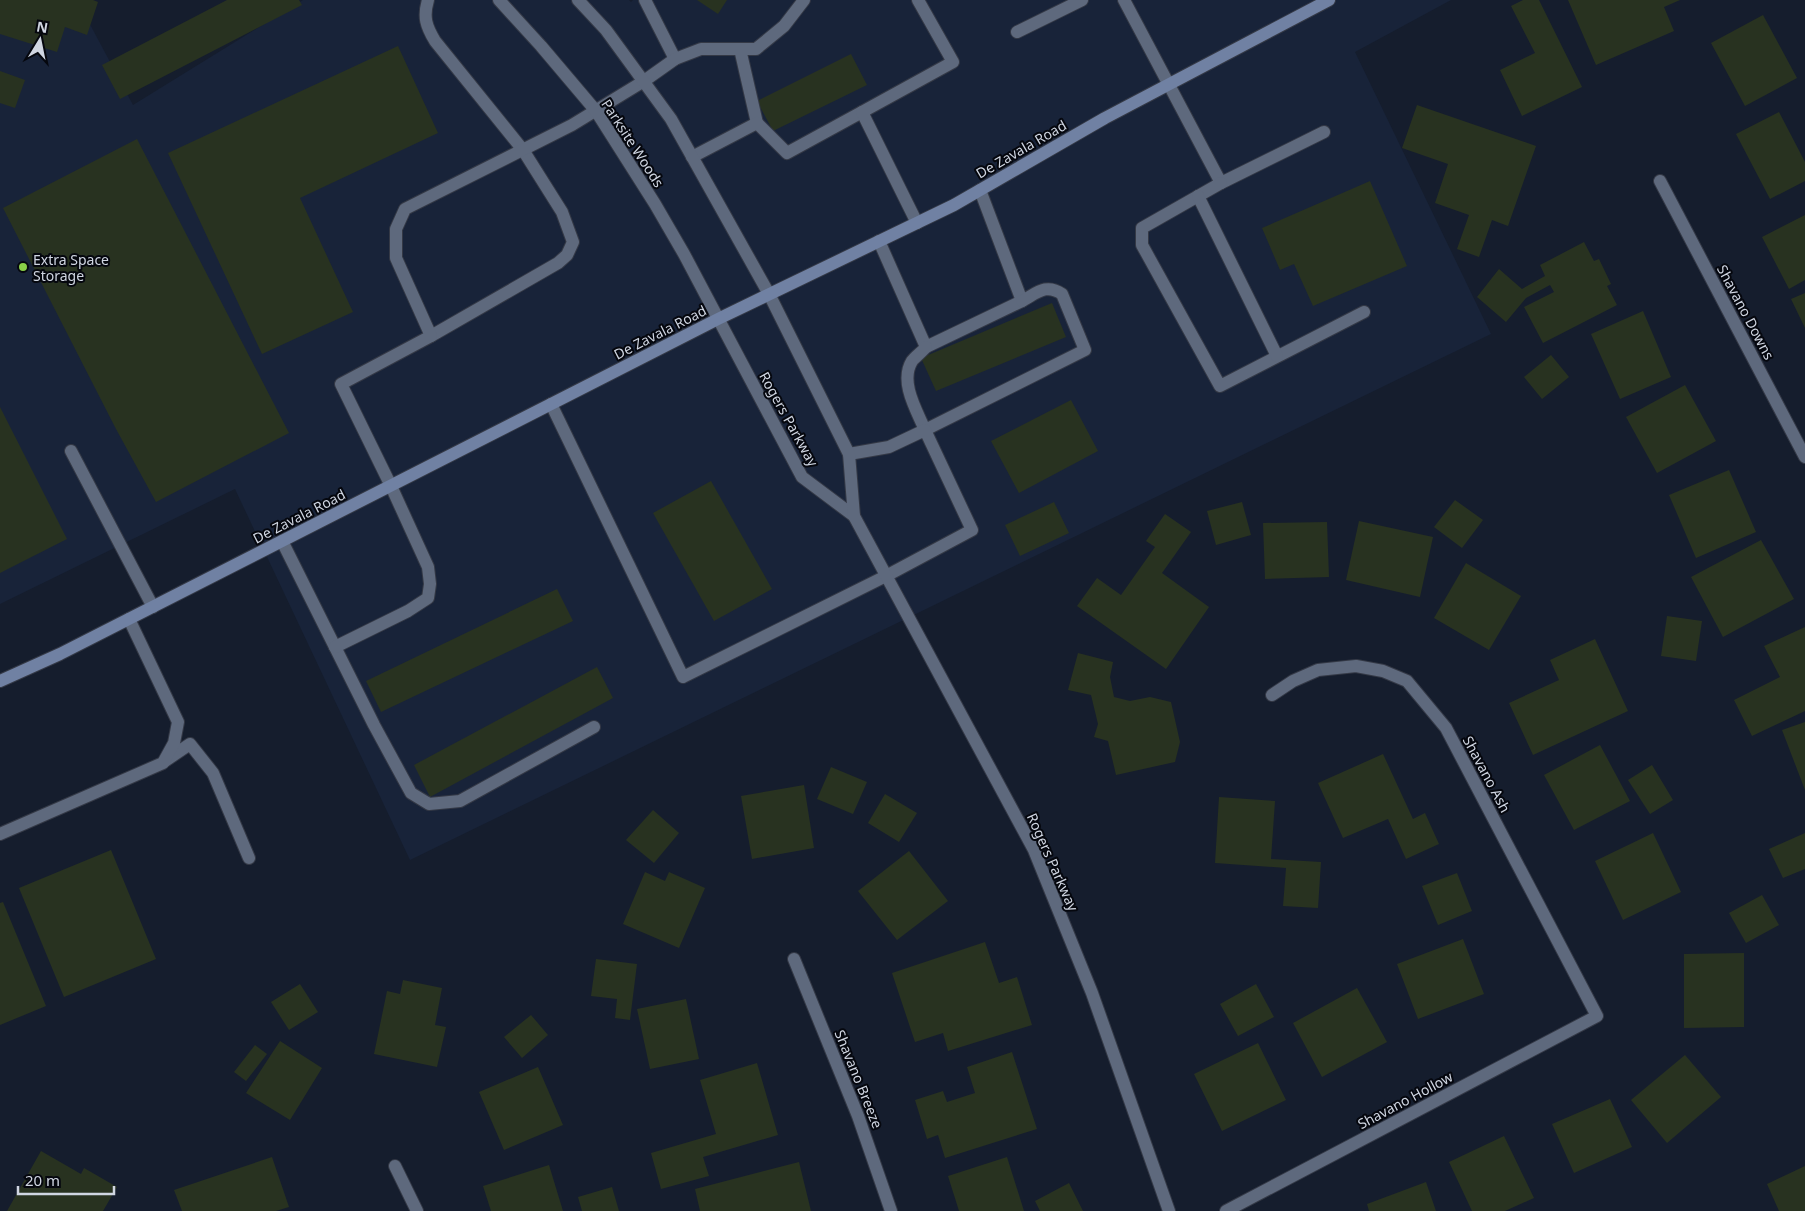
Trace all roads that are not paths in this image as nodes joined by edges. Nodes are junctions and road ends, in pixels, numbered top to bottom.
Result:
1 (428, 0) edge
2 (499, 0) edge
3 (578, 0) edge
4 (645, 0) edge
5 (804, 0) edge
6 (918, 0) edge
7 (1082, 0) edge
8 (1124, 0) edge
9 (1329, 0) edge
10 (1017, 32) dead end
11 (740, 49) junction
12 (675, 58) junction
13 (644, 81) junction
14 (1168, 85) junction
15 (596, 111) junction
16 (862, 112) junction
17 (757, 123) junction
18 (1324, 132) dead end
19 (523, 150) junction
20 (692, 157) junction
21 (1660, 181) dead end
22 (1221, 183) junction
23 (980, 190) junction
24 (1198, 196) junction
25 (917, 222) junction
26 (879, 241) junction
27 (769, 294) junction
28 (1022, 301) junction
29 (1364, 312) dead end
30 (718, 319) junction
31 (431, 336) junction
32 (926, 347) junction
33 (1277, 356) junction
34 (551, 404) junction
35 (925, 430) junction
36 (71, 451) dead end
37 (849, 454) junction
38 (1805, 455) edge
39 (391, 486) junction
40 (854, 516) junction
41 (282, 541) junction
42 (886, 576) junction
43 (153, 607) junction
44 (129, 619) junction
45 (335, 647) junction
46 (0, 682) edge
47 (1272, 695) dead end
48 (594, 727) dead end
49 (163, 763) junction
50 (0, 834) edge
51 (248, 858) dead end
52 (794, 959) dead end
53 (1597, 1016) joint
54 (395, 1166) dead end
55 (417, 1211) edge
56 (892, 1211) edge
57 (1169, 1211) edge
58 (1226, 1211) edge

1 - 19 street
2 - 15 street, Parksite Woods
3 - 13 street
4 - 12 street
5 - 11 street
6 - 16 street
7 - 10 street
8 - 14 street
9 - 14 main road, De Zavala Road
11 - 12 street
11 - 17 street
12 - 13 street
13 - 15 street
13 - 20 street
14 - 22 street
14 - 23 main road, De Zavala Road
15 - 19 street
15 - 30 street, Parksite Woods
16 - 17 street
16 - 25 street
17 - 20 street
18 - 22 street
19 - 31 street
19 - 31 street
20 - 27 street
21 - 38 street, Shavano Downs
22 - 24 street
23 - 25 main road, De Zavala Road
23 - 28 street
24 - 33 street
24 - 33 street
25 - 26 main road, De Zavala Road
26 - 27 main road, De Zavala Road
26 - 32 street
27 - 30 main road, De Zavala Road
27 - 37 street, Rogers Parkway
28 - 32 street
28 - 35 street
29 - 33 street
30 - 34 main road, De Zavala Road
30 - 40 street, Rogers Parkway
31 - 39 street
32 - 35 street
34 - 39 main road, De Zavala Road
34 - 42 street
35 - 37 street
35 - 42 street
36 - 43 street
37 - 40 street, Rogers Parkway
39 - 41 main road, De Zavala Road
39 - 45 street
40 - 42 street, Rogers Parkway
41 - 43 main road, De Zavala Road
41 - 45 street
42 - 57 street, Rogers Parkway
43 - 44 main road, De Zavala Road
44 - 46 main road, De Zavala Road
44 - 49 street
45 - 48 street
47 - 53 street, Shavano Ash
49 - 50 street
49 - 51 street
52 - 56 street, Shavano Breeze
53 - 58 street, Shavano Hollow
54 - 55 street

